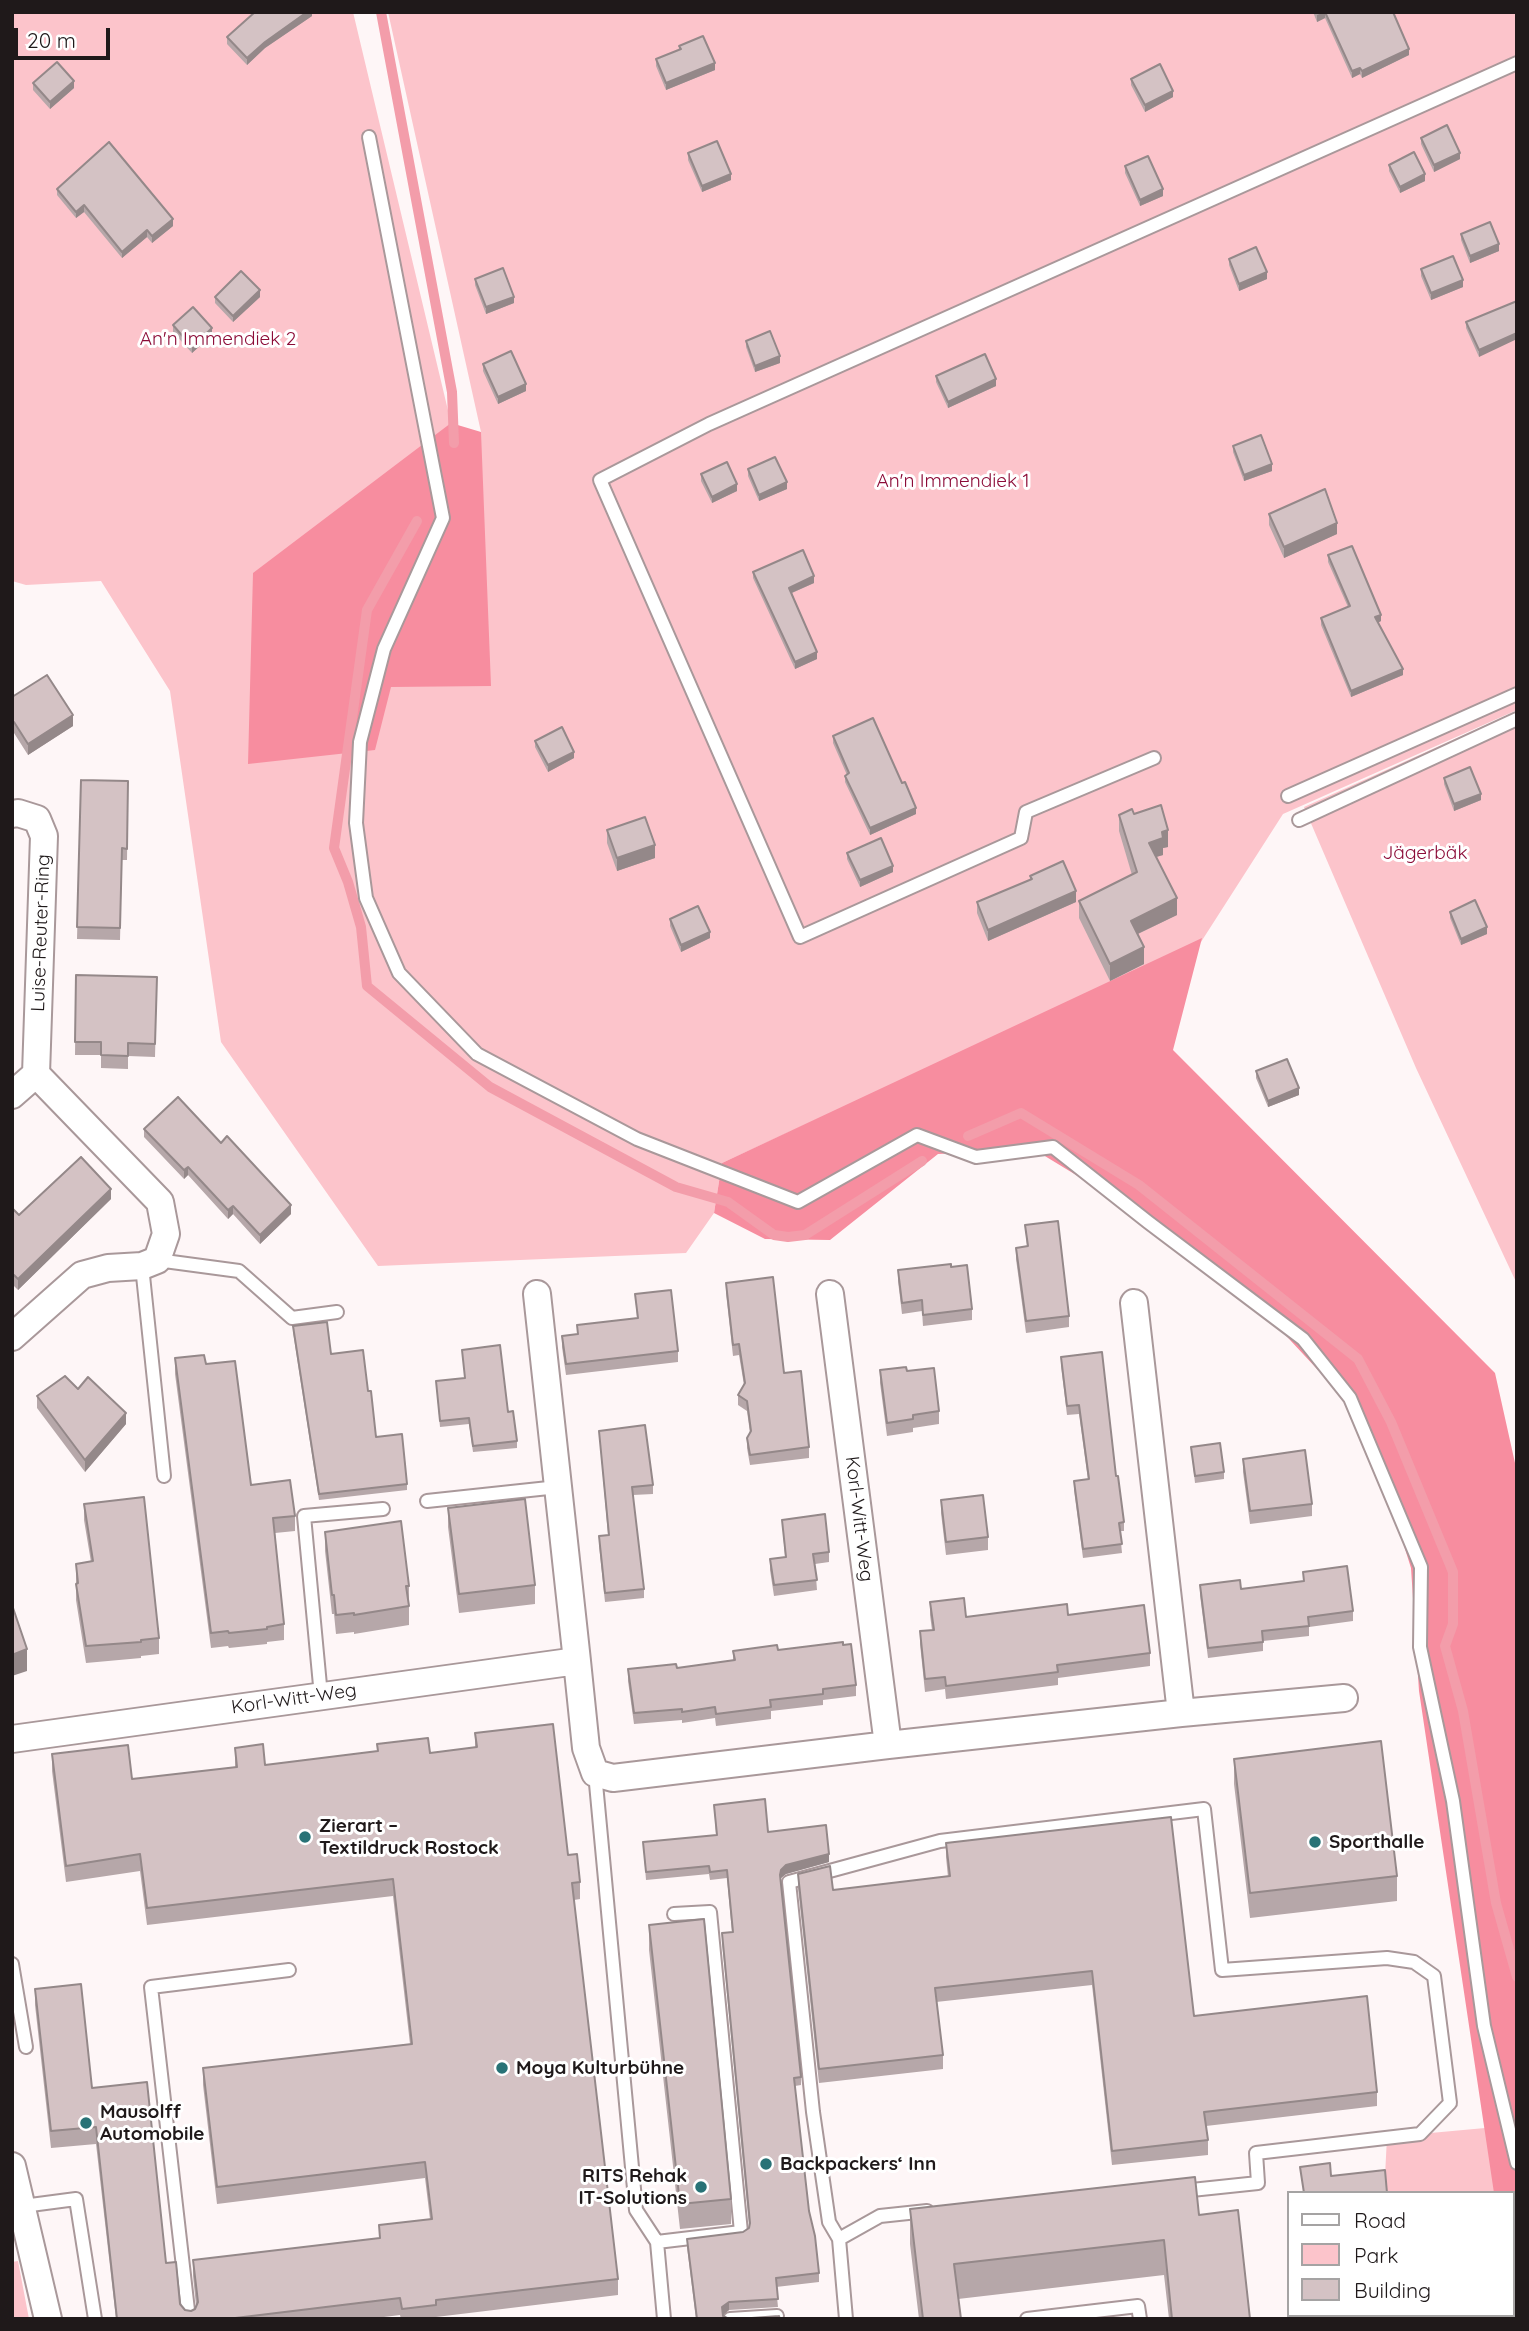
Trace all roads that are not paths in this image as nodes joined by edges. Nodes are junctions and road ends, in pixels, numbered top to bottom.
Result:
1 (1517, 63) edge
2 (369, 137) dead end
3 (1517, 694) edge
4 (1517, 719) edge
5 (1154, 758) dead end
6 (1288, 796) dead end
7 (12, 814) edge
8 (1299, 820) dead end
9 (36, 1074) junction
10 (12, 1096) edge
11 (150, 1263) junction
12 (537, 1294) dead end
13 (830, 1294) dead end
14 (1134, 1303) dead end
15 (337, 1312) dead end
16 (12, 1337) edge
17 (164, 1476) dead end
18 (558, 1488) junction
19 (427, 1501) dead end
20 (383, 1509) dead end
21 (577, 1661) junction
22 (321, 1696) junction
23 (1343, 1698) dead end
24 (1181, 1713) junction
25 (12, 1739) edge
26 (888, 1745) junction
27 (595, 1773) junction
28 (674, 1914) dead end
29 (13, 1968) edge
30 (289, 1970) dead end
31 (26, 2048) dead end
32 (1517, 2163) edge
33 (12, 2166) edge
34 (1174, 2191) edge
35 (23, 2206) junction
36 (946, 2210) edge
37 (839, 2239) junction
38 (657, 2242) junction
39 (778, 2316) edge
40 (48, 2319) edge
41 (95, 2319) edge
42 (189, 2319) edge
43 (664, 2319) edge
44 (730, 2319) edge
45 (845, 2319) edge
46 (1027, 2319) edge
47 (1140, 2319) edge

1 - 5 lane
2 - 32 lane
3 - 6 lane
4 - 8 lane
7 - 9 street, Luise-Reuter-Ring
9 - 10 street
9 - 11 street
11 - 15 lane
11 - 16 street
11 - 17 lane
12 - 18 street
13 - 26 street, Korl-Witt-Weg
14 - 24 street
18 - 19 lane
18 - 21 street
20 - 22 lane
21 - 22 street, Korl-Witt-Weg
21 - 27 street
22 - 25 street, Korl-Witt-Weg
23 - 24 street
24 - 26 street
26 - 27 street
27 - 38 lane
28 - 38 lane
29 - 31 lane
30 - 42 lane
33 - 35 street
34 - 37 lane
35 - 40 street
35 - 41 lane
36 - 37 lane
37 - 45 lane
38 - 43 lane
39 - 44 lane
46 - 47 lane

